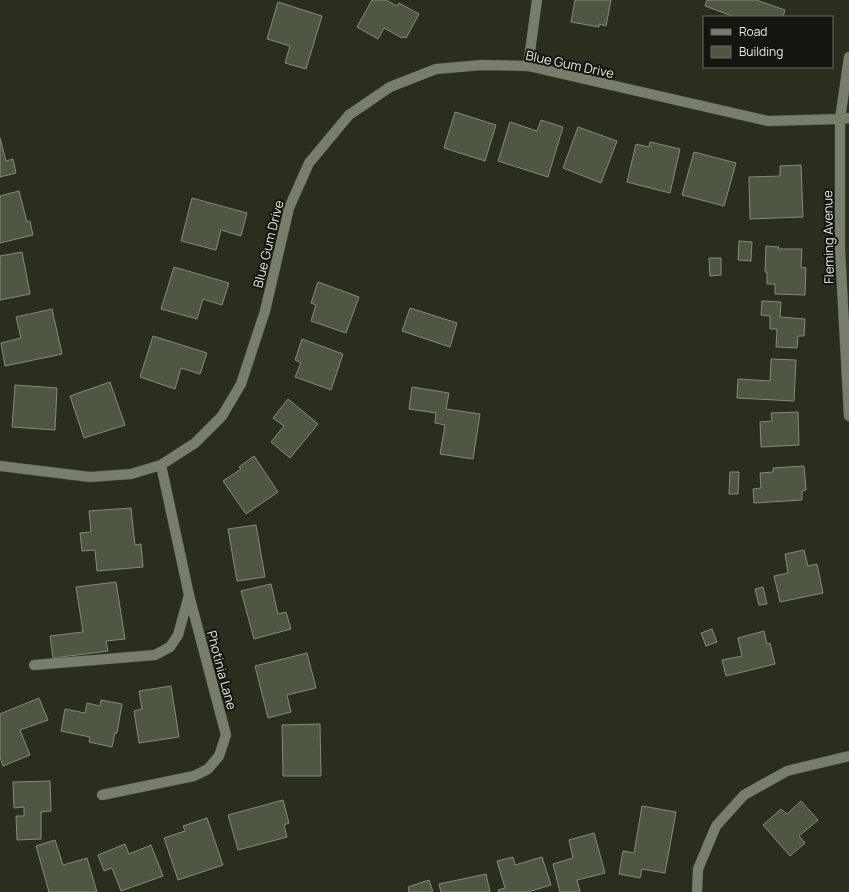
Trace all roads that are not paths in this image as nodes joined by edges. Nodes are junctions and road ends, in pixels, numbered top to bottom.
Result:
1 (537, 0) edge
2 (849, 57) edge
3 (528, 66) junction
4 (845, 119) edge
5 (848, 384) edge
6 (849, 416) edge
7 (161, 465) junction
8 (0, 466) edge
9 (189, 595) junction
10 (34, 665) dead end
11 (849, 756) edge
12 (102, 795) dead end
13 (697, 892) edge

1 - 3 street
2 - 4 street, Fleming Avenue
3 - 4 street, Blue Gum Drive
3 - 7 street, Blue Gum Drive
4 - 5 street, Fleming Avenue
5 - 6 street, Fleming Avenue
7 - 8 street, Blue Gum Drive
7 - 9 street, Photinia Lane
9 - 10 street
9 - 12 street, Photinia Lane
11 - 13 street

